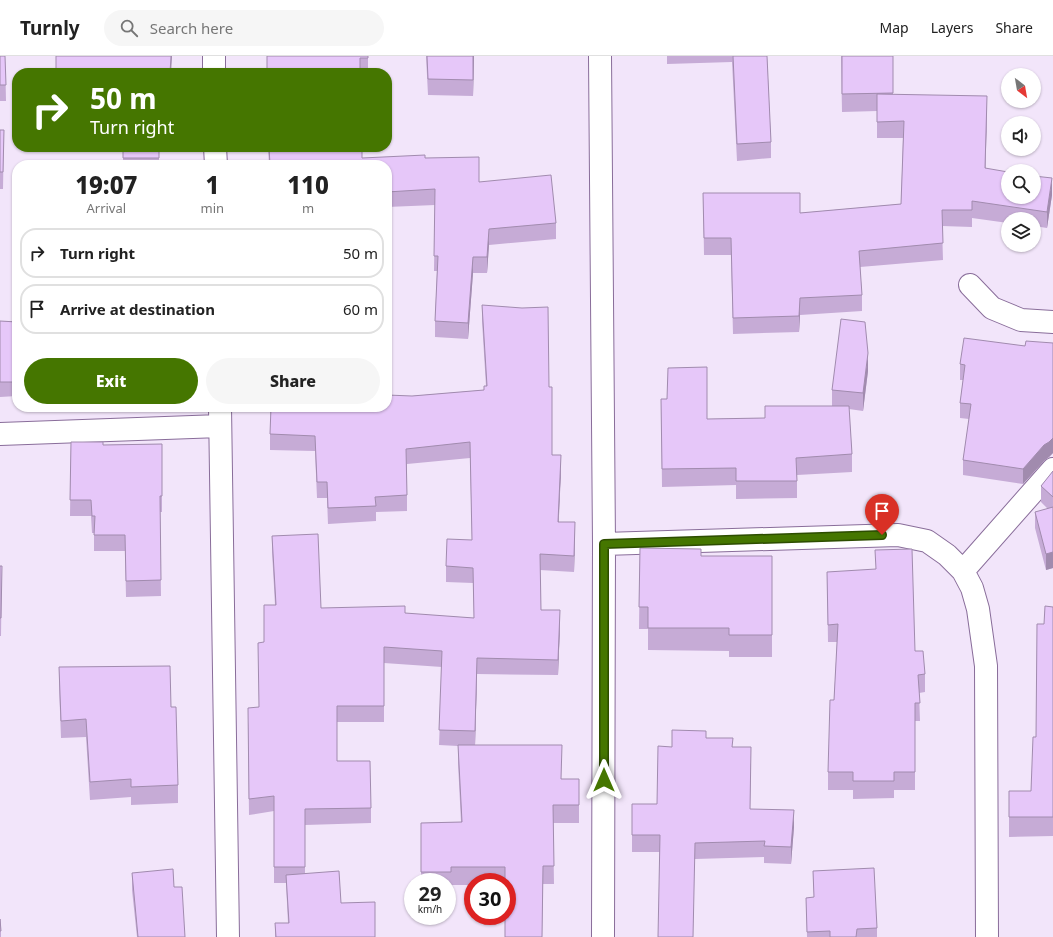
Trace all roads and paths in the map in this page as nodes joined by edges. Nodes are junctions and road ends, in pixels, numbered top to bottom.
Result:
1 (214, 56) edge
2 (600, 56) edge
3 (214, 68) edge
4 (970, 285) dead end
5 (1053, 322) edge
6 (220, 417) edge
7 (0, 434) edge
8 (1053, 469) edge
9 (604, 544) junction
10 (963, 571) junction
11 (228, 937) edge
12 (604, 937) edge
13 (987, 937) edge

1 - 3 street
2 - 9 street
4 - 5 street
6 - 7 street
6 - 11 street
8 - 10 street
9 - 10 street
9 - 12 street
10 - 13 street

